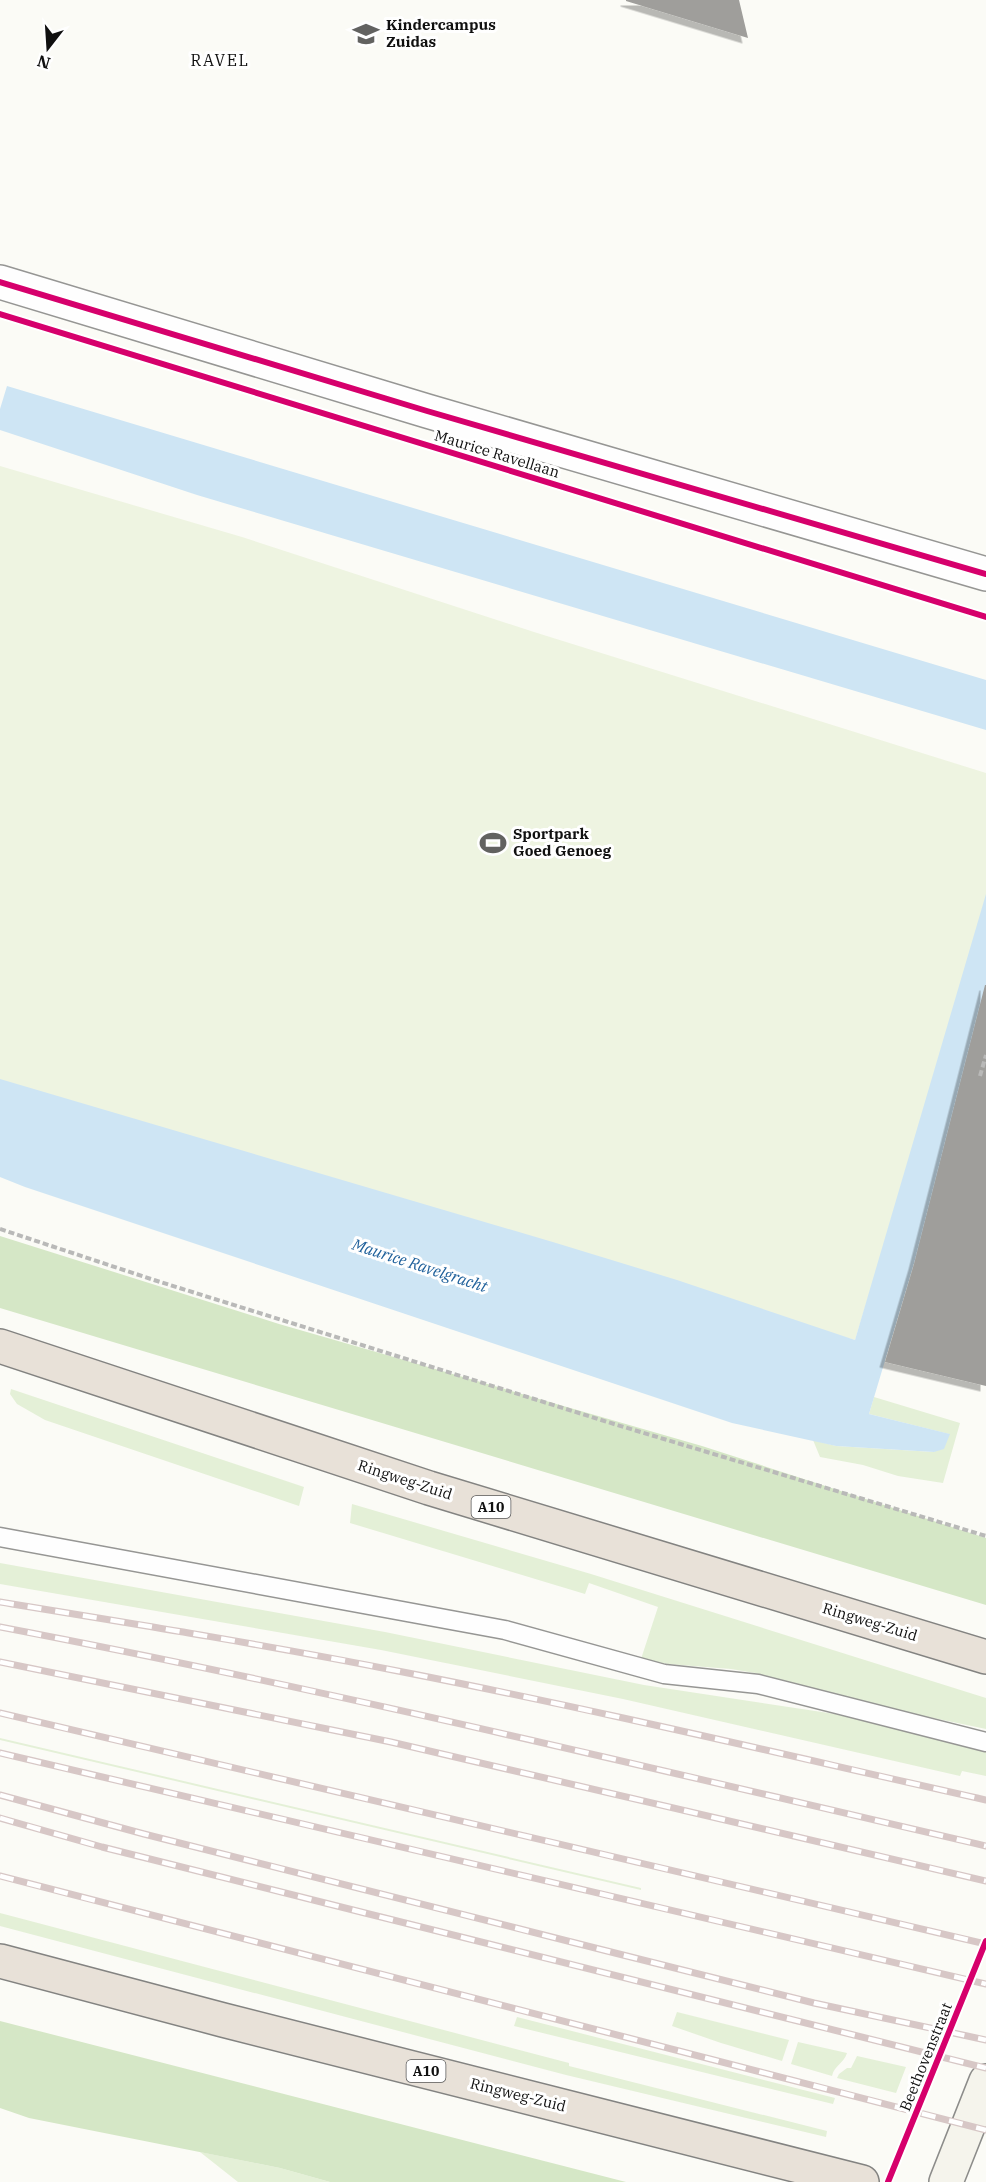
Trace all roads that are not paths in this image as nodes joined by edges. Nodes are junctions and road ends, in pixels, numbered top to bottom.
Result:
1 (0, 282) edge
2 (986, 574) edge
3 (0, 1346) edge
4 (0, 1537) edge
5 (986, 1657) edge
6 (986, 1742) edge
7 (0, 1961) edge
8 (986, 2081) edge
9 (857, 2181) edge
10 (946, 2182) edge

1 - 2 street, Maurice Ravellaan
3 - 5 highway, Ringweg-Zuid / A10
4 - 6 lane
7 - 9 highway, Ringweg-Zuid / A10
8 - 10 main road

